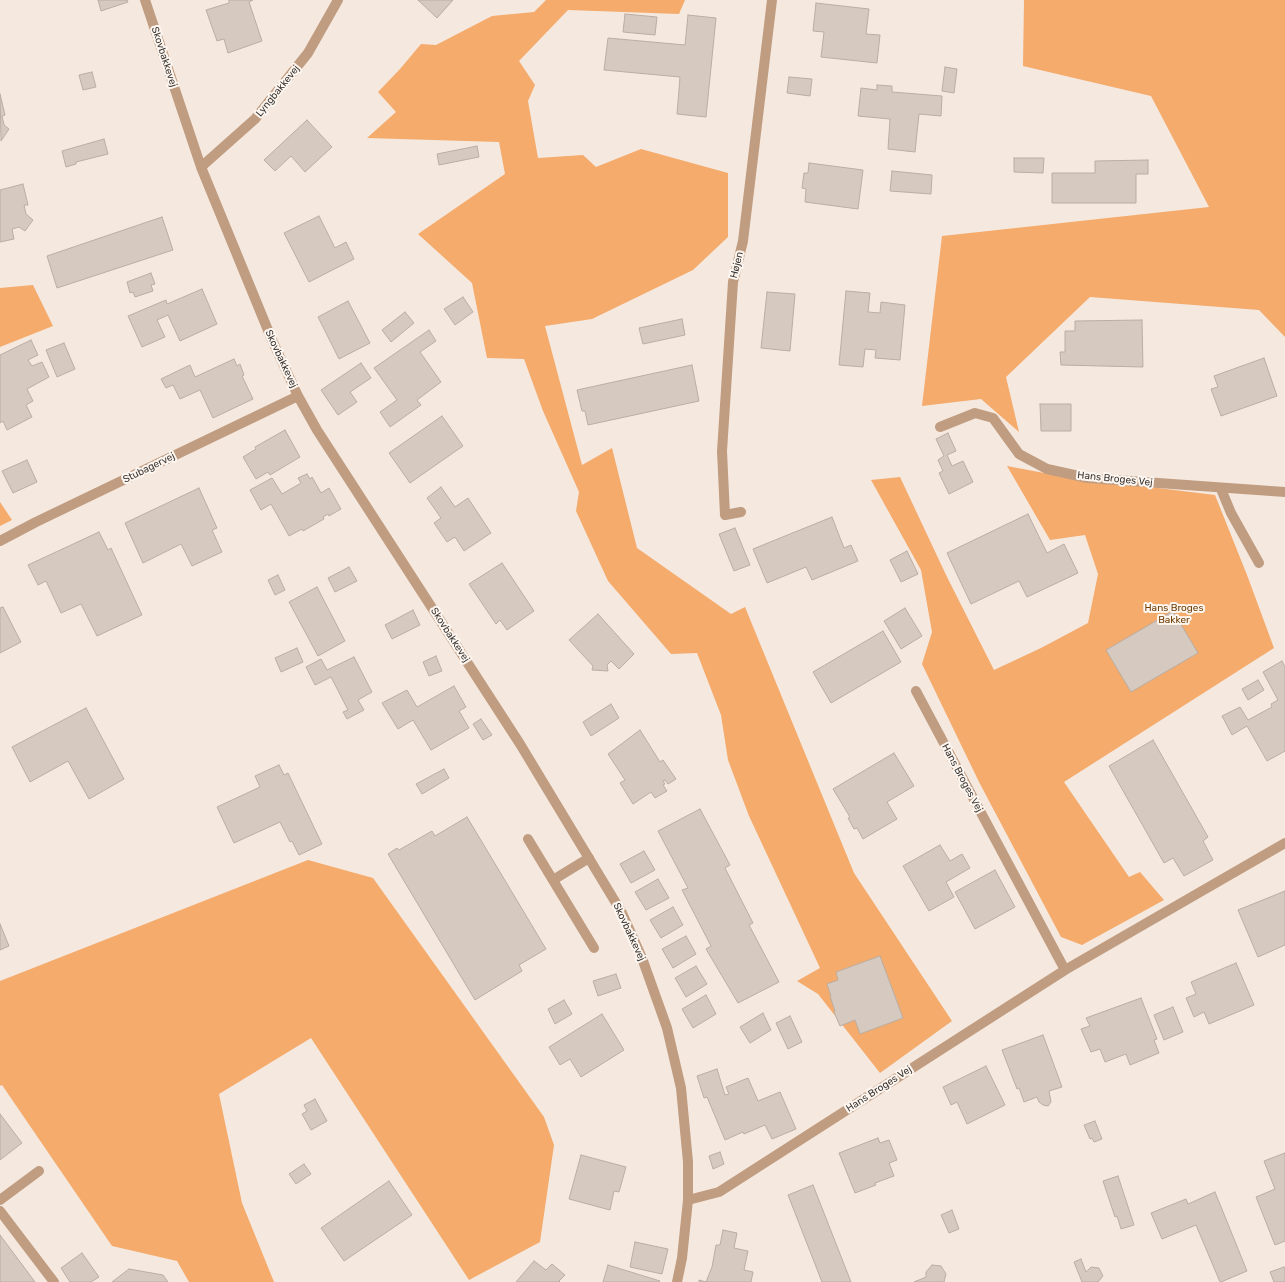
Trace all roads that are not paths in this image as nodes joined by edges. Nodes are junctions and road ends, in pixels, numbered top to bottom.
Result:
1 (145, 0) edge
2 (338, 0) edge
3 (772, 0) edge
4 (201, 168) junction
5 (298, 396) junction
6 (940, 427) dead end
7 (1221, 489) junction
8 (1285, 492) edge
9 (741, 512) dead end
10 (0, 541) edge
11 (1259, 563) dead end
12 (916, 691) dead end
13 (528, 839) dead end
14 (1285, 843) edge
15 (589, 858) junction
16 (553, 880) junction
17 (594, 948) dead end
18 (1066, 970) junction
19 (39, 1171) dead end
20 (0, 1200) edge
21 (688, 1200) junction
22 (0, 1211) edge
23 (54, 1282) edge
24 (677, 1282) edge

1 - 4 street, Skovbakkevej
2 - 4 street, Lyngbakkevej
3 - 9 street, Højen
4 - 5 street, Skovbakkevej
5 - 10 street, Stubagervej
5 - 15 street, Skovbakkevej
6 - 7 street, Hans Broges Vej
7 - 8 street, Hans Broges Vej
7 - 11 street
12 - 18 street, Hans Broges Vej
13 - 16 street
14 - 18 street, Hans Broges Vej
15 - 16 street
15 - 21 street, Skovbakkevej
16 - 17 street
18 - 21 street, Hans Broges Vej
19 - 20 street
21 - 24 street, Skovbakkevej
22 - 23 street

